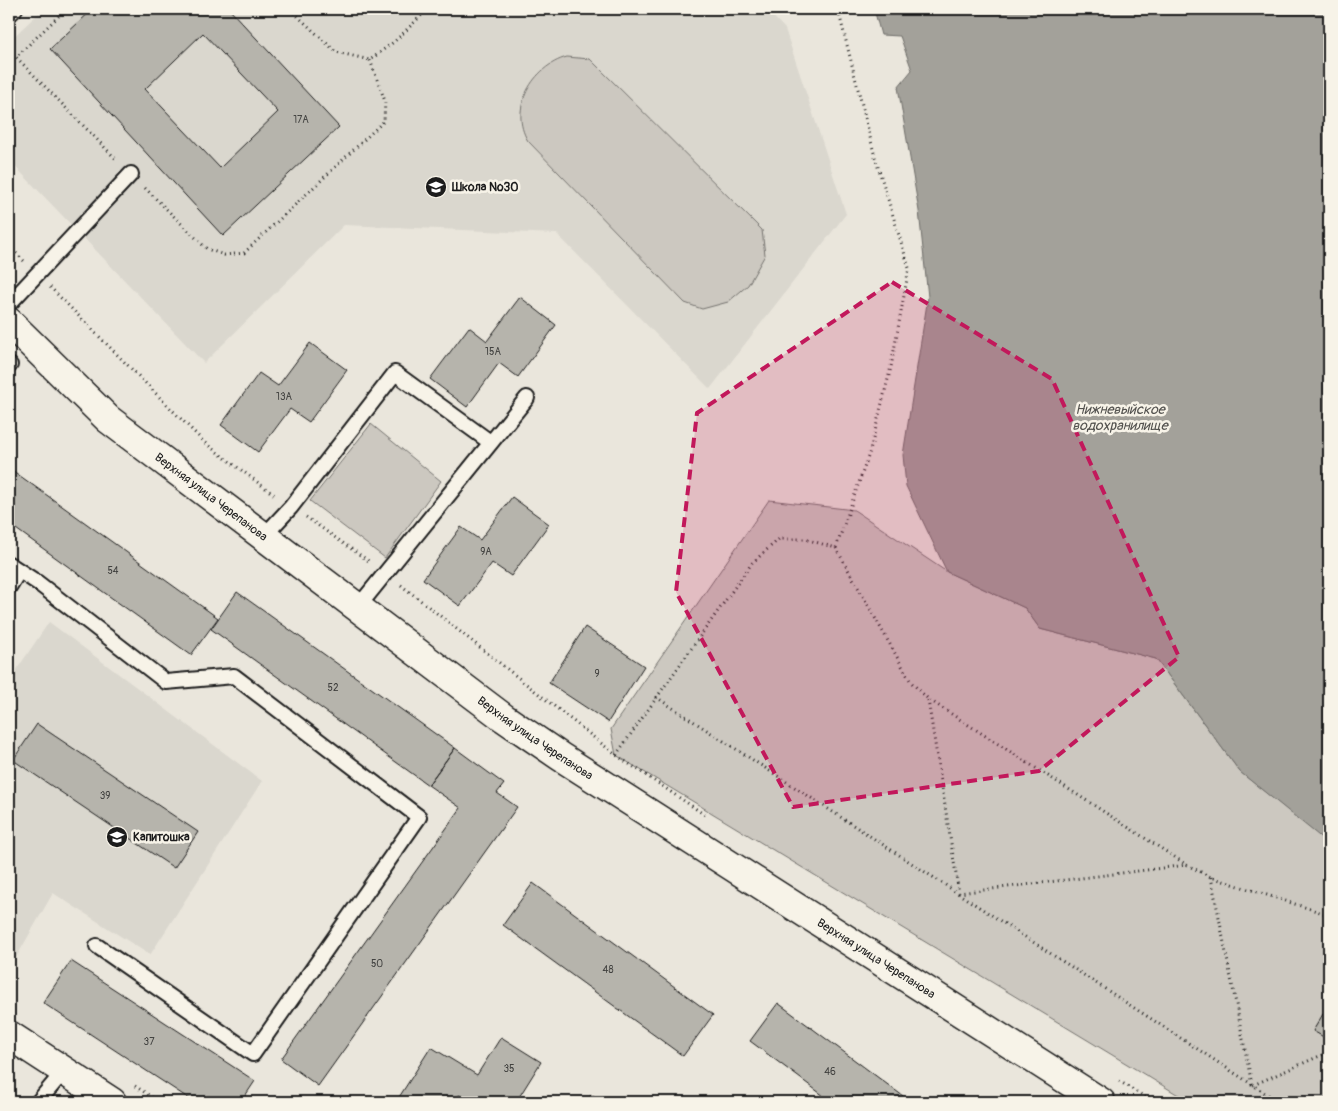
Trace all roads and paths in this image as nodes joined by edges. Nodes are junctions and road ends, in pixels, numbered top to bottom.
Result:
1 (15, 9) edge
2 (66, 9) edge
3 (290, 9) edge
4 (428, 9) edge
5 (838, 9) edge
6 (9, 15) edge
7 (370, 60) junction
8 (131, 174) junction
9 (9, 246) edge
10 (38, 274) junction
11 (9, 304) edge
12 (9, 322) edge
13 (527, 398) dead end
14 (490, 442) junction
15 (291, 507) junction
16 (264, 536) junction
17 (836, 548) junction
18 (14, 568) edge
19 (387, 574) junction
20 (9, 587) edge
21 (358, 607) junction
22 (656, 697) junction
23 (928, 699) junction
24 (616, 755) junction
25 (706, 816) dead end
26 (1188, 865) junction
27 (1211, 877) junction
28 (959, 893) junction
29 (1329, 915) edge
30 (96, 946) dead end
31 (9, 1035) edge
32 (1329, 1052) edge
33 (64, 1071) junction
34 (1112, 1076) dead end
35 (1252, 1085) junction
36 (38, 1102) edge
37 (112, 1102) edge
38 (1101, 1102) edge
39 (1154, 1102) edge
40 (1279, 1102) edge

1 - 6 lane
2 - 8 path
3 - 7 path
4 - 7 path
5 - 17 path
7 - 8 path
8 - 10 lane
9 - 10 path
10 - 11 lane
10 - 15 path
12 - 16 main road, Верхняя улица Черепанова
13 - 14 lane
14 - 15 lane
14 - 19 lane
15 - 16 lane
15 - 19 path
16 - 21 main road, Верхняя улица Черепанова
17 - 22 path
17 - 23 path
18 - 20 lane
18 - 30 lane
19 - 21 lane
19 - 24 path
21 - 38 main road, Верхняя улица Черепанова
22 - 24 path
22 - 28 path
23 - 26 path
23 - 28 path
24 - 25 path
26 - 27 path
26 - 28 path
27 - 29 path
27 - 35 path
28 - 35 path
31 - 33 main road
32 - 35 path
33 - 36 lane
33 - 37 main road
34 - 39 path
35 - 40 path

